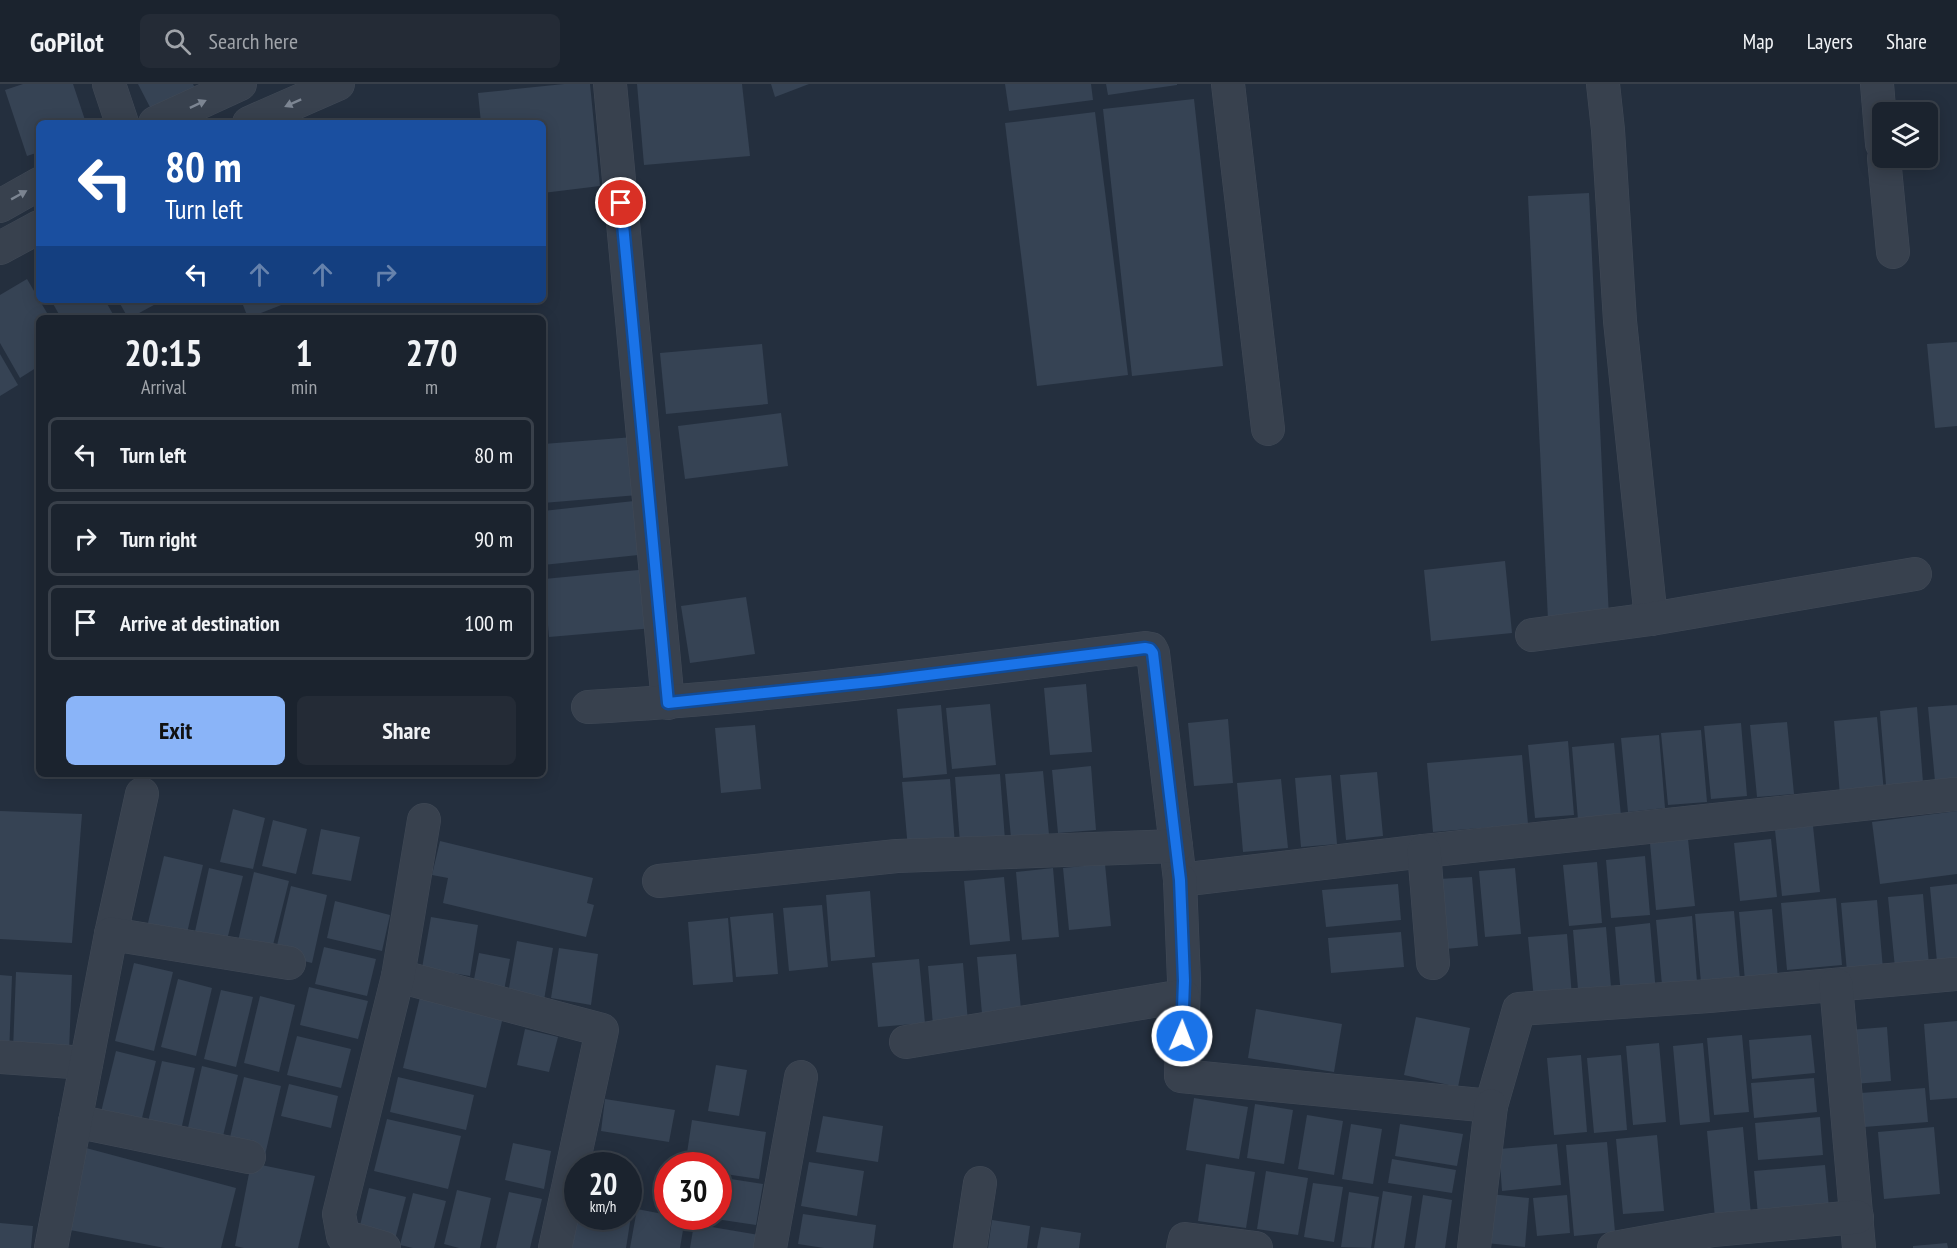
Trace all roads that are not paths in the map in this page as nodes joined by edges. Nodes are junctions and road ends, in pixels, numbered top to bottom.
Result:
1 (109, 84) edge
2 (240, 84) edge
3 (338, 84) edge
4 (610, 84) edge
5 (1228, 84) edge
6 (1603, 84) edge
7 (1877, 84) edge
8 (1878, 102) edge
9 (121, 120) edge
10 (162, 120) edge
11 (256, 120) edge
12 (1885, 168) edge
13 (36, 186) edge
14 (0, 206) edge
15 (36, 229) edge
16 (0, 248) edge
17 (1893, 252) dead end
18 (1268, 429) dead end
19 (1915, 574) dead end
20 (1651, 619) junction
21 (1532, 635) dead end
22 (668, 703) junction
23 (588, 707) dead end
24 (142, 794) dead end
25 (1957, 795) edge
26 (424, 820) dead end
27 (1176, 846) junction
28 (1424, 851) junction
29 (1180, 880) junction
30 (659, 881) dead end
31 (111, 934) junction
32 (289, 963) dead end
33 (1433, 963) dead end
34 (1957, 974) edge
35 (398, 976) junction
36 (1836, 985) junction
37 (1183, 996) junction
38 (906, 1042) dead end
39 (0, 1058) edge
40 (86, 1063) junction
41 (801, 1077) dead end
42 (1491, 1106) junction
43 (75, 1121) junction
44 (249, 1157) dead end
45 (980, 1183) dead end
46 (1858, 1232) edge
47 (51, 1248) edge
48 (384, 1248) edge
49 (555, 1248) edge
50 (770, 1248) edge
51 (970, 1248) edge
52 (1183, 1248) edge
53 (1256, 1248) edge
54 (1473, 1248) edge
55 (1614, 1248) edge

1 - 9 street
10 -> 2 street
3 -> 11 street
4 - 22 street
5 - 18 street
6 - 20 street
7 - 8 street
12 - 17 street
14 -> 13 street
15 - 16 street
19 - 20 street
20 - 21 street
22 - 23 street
22 - 27 street
24 - 31 street
25 - 28 street
26 - 35 street
27 - 29 street
27 - 30 street
28 - 29 street
28 - 33 street
29 - 37 street
31 - 32 street
31 - 40 street
34 - 36 street
35 - 48 street
35 - 49 street
36 - 42 street
36 - 46 street
37 - 38 street
37 - 42 street
39 - 40 street
40 - 43 street
41 - 50 street
42 - 54 street
43 - 44 street
43 - 47 street
45 - 51 street
46 - 55 street
52 - 53 street

